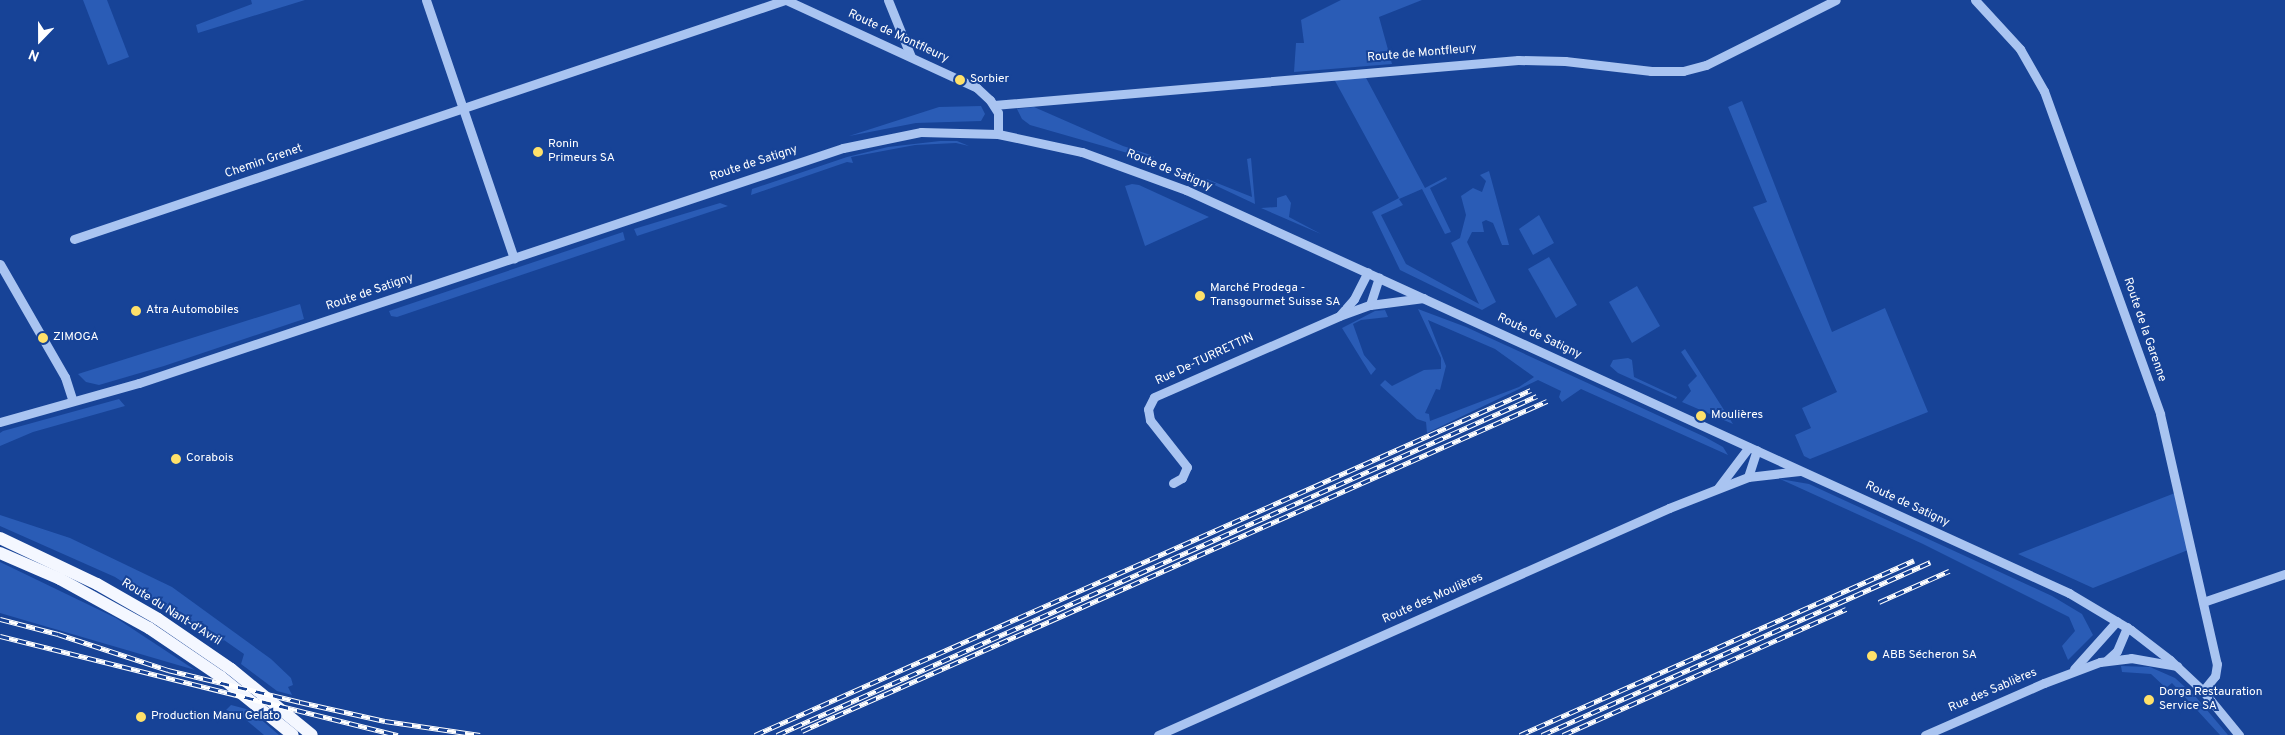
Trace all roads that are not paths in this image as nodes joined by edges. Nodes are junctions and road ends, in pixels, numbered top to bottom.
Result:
1 (426, 0) edge
2 (786, 0) edge
3 (888, 0) edge
4 (1836, 0) edge
5 (1975, 0) edge
6 (911, 57) junction
7 (994, 105) junction
8 (463, 109) junction
9 (998, 134) junction
10 (74, 239) dead end
11 (514, 258) junction
12 (0, 264) edge
13 (1368, 272) junction
14 (1379, 277) junction
15 (1424, 298) junction
16 (1370, 305) junction
17 (1339, 316) junction
18 (73, 402) junction
19 (0, 422) edge
20 (1753, 448) junction
21 (1802, 471) junction
22 (1748, 477) junction
23 (1173, 483) dead end
24 (1718, 489) junction
25 (0, 538) edge
26 (0, 553) edge
27 (2285, 574) edge
28 (2204, 602) junction
29 (2116, 620) junction
30 (2127, 627) junction
31 (2107, 661) junction
32 (2177, 666) junction
33 (2072, 671) junction
34 (2203, 691) junction
35 (293, 735) edge
36 (312, 735) edge
37 (1158, 735) edge
38 (1924, 735) edge
39 (2239, 735) edge

1 - 8 street
2 - 6 street, Route de Montfleury
2 - 8 street, Chemin Grenet
3 - 6 street
4 - 7 street, Route de Montfleury
5 - 28 street, Route de la Garenne
6 - 7 street, Route de Montfleury
7 - 9 street
8 - 10 street, Chemin Grenet
8 - 11 street
9 - 11 street, Route de Satigny
9 - 13 street, Route de Satigny
11 - 18 street, Route de Satigny
12 - 18 street
13 - 14 street, Route de Satigny
13 - 17 street, Rue De-TURRETTIN
14 - 15 street, Route de Satigny
14 - 16 street
15 - 16 street, Rue De-TURRETTIN
15 - 20 street, Route de Satigny
16 - 17 street, Rue De-TURRETTIN
17 - 23 street, Rue De-TURRETTIN
18 - 19 street, Route de Satigny
20 - 21 street, Route de Satigny
20 - 22 street
20 - 24 street
21 - 22 street
21 - 29 street, Route de Satigny
22 - 24 street, Route des Moulières
24 - 37 street, Route des Moulières
25 - 36 main road, Route du Nant-d'Avril
26 - 35 main road, Route du Nant-d'Avril
27 - 28 street
28 - 34 street, Route de la Garenne
29 - 30 street, Route de Satigny
29 - 33 street, Rue des Sablières
30 - 31 street
30 - 32 street, Route de Satigny
31 - 32 street, Rue des Sablières
31 - 33 street, Rue des Sablières
32 - 34 street, Route de Satigny
33 - 38 street, Rue des Sablières
34 - 39 street, Route de Satigny

